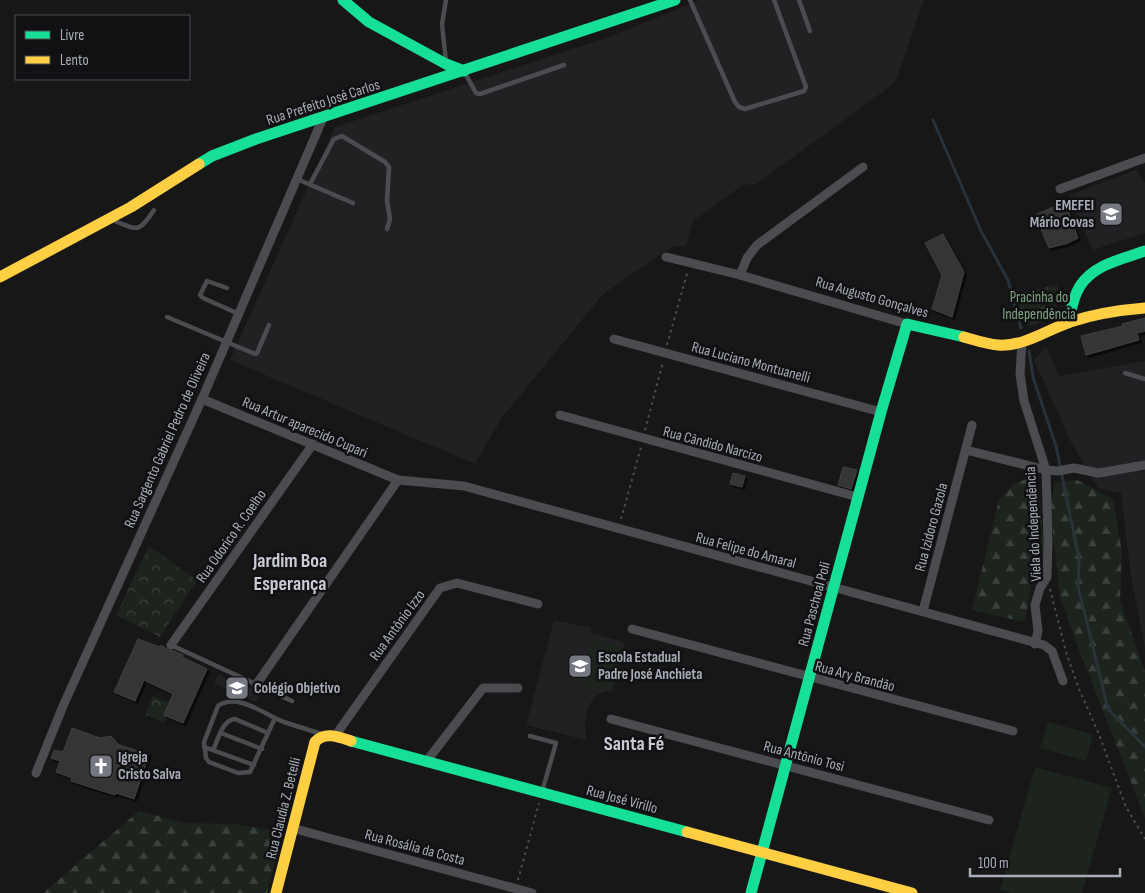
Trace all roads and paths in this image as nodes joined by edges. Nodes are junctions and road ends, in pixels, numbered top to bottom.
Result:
1 (343, 0) edge
2 (446, 0) edge
3 (675, 0) edge
4 (690, 0) edge
5 (774, 0) edge
6 (799, 0) edge
7 (810, 31) dead end
8 (446, 64) junction
9 (564, 65) dead end
10 (464, 71) junction
11 (324, 118) junction
12 (1145, 158) edge
13 (863, 167) dead end
14 (297, 179) junction
15 (310, 184) junction
16 (1060, 189) dead end
17 (353, 203) dead end
18 (154, 210) dead end
19 (109, 219) junction
20 (387, 229) dead end
21 (1145, 251) edge
22 (666, 256) dead end
23 (690, 263) junction
24 (740, 275) junction
25 (0, 277) edge
26 (227, 288) dead end
27 (1145, 308) edge
28 (239, 314) junction
29 (166, 317) dead end
30 (1068, 323) junction
31 (907, 324) junction
32 (269, 325) dead end
33 (614, 339) dead end
34 (226, 342) junction
35 (1022, 342) junction
36 (665, 352) junction
37 (1124, 373) dead end
38 (1145, 379) edge
39 (202, 399) junction
40 (882, 412) junction
41 (560, 415) dead end
42 (972, 425) dead end
43 (643, 439) junction
44 (313, 444) junction
45 (966, 450) junction
46 (1145, 465) edge
47 (1046, 470) junction
48 (398, 480) junction
49 (858, 497) junction
50 (618, 528) junction
51 (1047, 578) junction
52 (834, 588) junction
53 (538, 604) dead end
54 (923, 612) junction
55 (632, 629) dead end
56 (1035, 644) junction
57 (171, 645) joint
58 (809, 678) junction
59 (1063, 681) dead end
60 (256, 685) junction
61 (518, 688) dead end
62 (292, 701) dead end
63 (275, 718) junction
64 (611, 719) dead end
65 (1013, 732) dead end
66 (221, 733) junction
67 (268, 733) junction
68 (330, 735) junction
69 (530, 736) dead end
70 (204, 747) junction
71 (262, 749) junction
72 (213, 750) junction
73 (426, 762) junction
74 (254, 764) junction
75 (786, 765) junction
76 (36, 773) dead end
77 (542, 793) junction
78 (989, 820) dead end
79 (292, 828) junction
80 (1145, 839) edge
81 (762, 853) junction
82 (515, 888) junction
83 (276, 893) edge
84 (532, 893) edge
85 (751, 893) edge
86 (912, 893) edge

1 - 8 street
2 - 8 lane
3 - 10 street, Rua Prefeito José Carlos
4 - 5 lane
6 - 7 lane
8 - 10 street
9 - 10 lane
10 - 11 street, Rua Prefeito José Carlos
11 - 14 street, Rua Sargento Gabriel Pedro de Oliveira
11 - 19 street, Rua Prefeito José Carlos
12 - 16 street
13 - 24 street
14 - 15 lane
14 - 28 street, Rua Sargento Gabriel Pedro de Oliveira
15 - 17 lane
15 - 20 lane
18 - 19 lane
19 - 25 street, Rua Prefeito José Carlos
21 - 30 street
22 - 23 street, Rua Augusto Gonçalves
23 - 24 street, Rua Augusto Gonçalves
23 - 36 path
24 - 31 street, Rua Augusto Gonçalves
26 - 28 lane
27 - 30 street, Rua Augusto Gonçalves
28 - 34 street, Rua Sargento Gabriel Pedro de Oliveira
29 - 34 lane
30 - 35 street, Rua Augusto Gonçalves
31 - 35 street, Rua Augusto Gonçalves
31 - 40 street, Rua Paschoal Poli
32 - 34 lane
33 - 36 street, Rua Luciano Montuanelli
34 - 39 street, Rua Sargento Gabriel Pedro de Oliveira
35 - 47 street, Viela do Independência
36 - 40 street, Rua Luciano Montuanelli
36 - 43 path
37 - 38 lane
39 - 44 street, Rua Artur aparecido Cupari
39 - 76 street, Rua Sargento Gabriel Pedro de Oliveira
40 - 49 street, Rua Paschoal Poli
41 - 43 street, Rua Cândido Narcizo
42 - 45 street, Rua Izidoro Gazola
43 - 49 street, Rua Cândido Narcizo
43 - 50 path
44 - 48 street, Rua Artur aparecido Cupari
44 - 57 street, Rua Odorico R. Coelho
45 - 47 street
45 - 54 street, Rua Izidoro Gazola
46 - 47 street
47 - 51 street, Viela do Independência
48 - 50 street, Rua Felipe do Amaral
48 - 60 street
49 - 52 street, Rua Paschoal Poli
50 - 52 street, Rua Felipe do Amaral
51 - 56 street
51 - 80 path, Viela do Independência
52 - 54 street, Rua Felipe do Amaral
52 - 58 street, Rua Paschoal Poli
53 - 68 street, Rua Antônio Izzo
54 - 56 street, Rua Felipe do Amaral
55 - 58 street, Rua Ary Brandão
56 - 59 street, Rua Felipe do Amaral
57 - 60 lane
58 - 65 street, Rua Ary Brandão
58 - 75 street, Rua Paschoal Poli
60 - 62 lane
61 - 73 street
63 - 67 lane
63 - 68 lane
63 - 70 lane
64 - 75 street, Rua Antônio Tosi
66 - 67 lane
66 - 71 lane
66 - 72 lane
67 - 71 lane
68 - 73 street, Rua José Virillo
68 - 79 street, Rua Claudia Z. Betelli
69 - 77 lane
70 - 72 lane
70 - 74 lane
71 - 74 lane
72 - 74 lane
73 - 77 street, Rua José Virillo
75 - 78 street, Rua Antônio Tosi
75 - 81 street, Rua Paschoal Poli
77 - 81 street, Rua José Virillo
77 - 82 path
79 - 82 street, Rua Rosália da Costa
79 - 83 street, Rua Claudia Z. Betelli
81 - 85 street, Rua Paschoal Poli
81 - 86 street, Rua José Virillo
82 - 84 street, Rua Rosália da Costa

